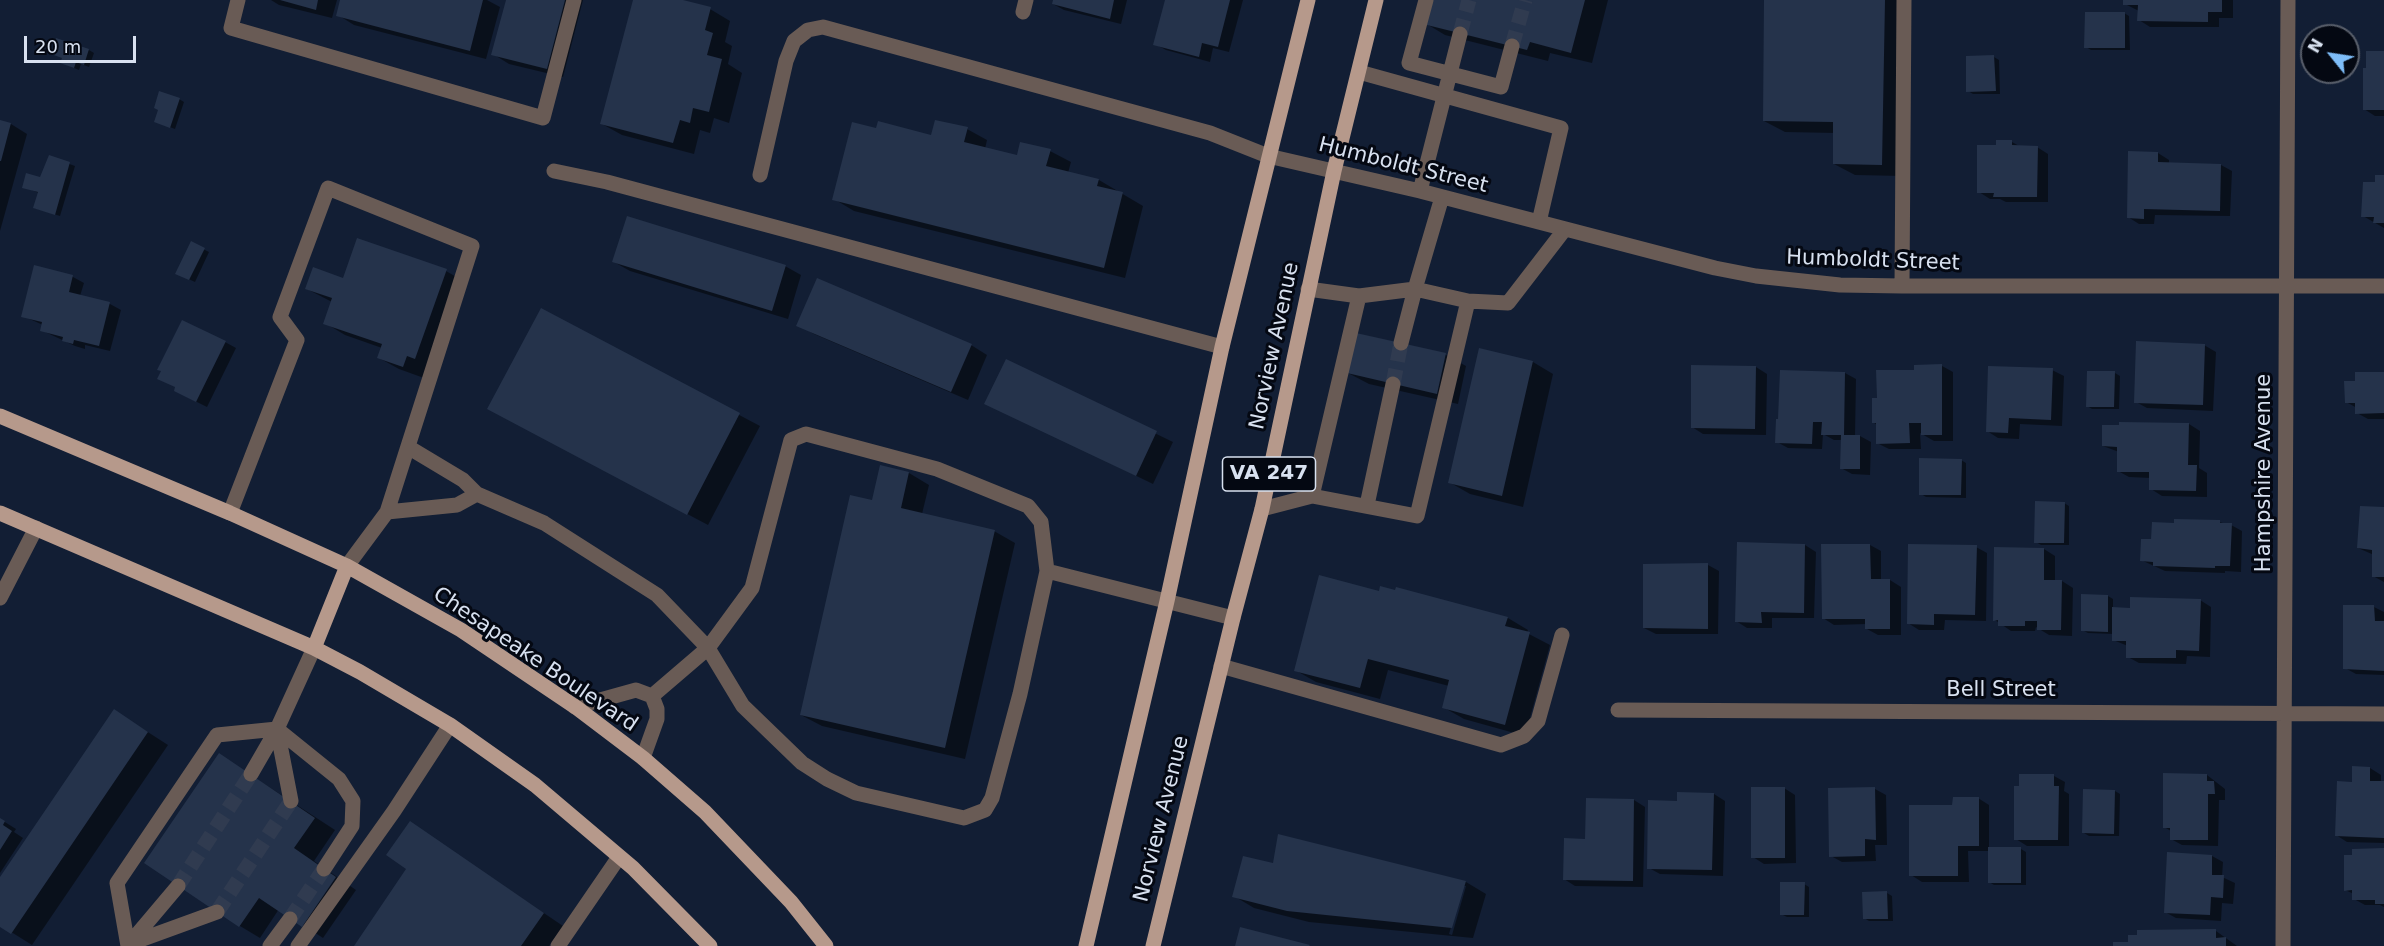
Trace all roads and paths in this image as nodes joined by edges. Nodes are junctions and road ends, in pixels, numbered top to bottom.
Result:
1 (238, 0) edge
2 (574, 0) edge
3 (1308, 0) edge
4 (1376, 0) edge
5 (1426, 0) edge
6 (1904, 0) edge
7 (2288, 0) edge
8 (1460, 34) tunnel mouth
9 (1512, 46) tunnel mouth
10 (1359, 72) junction
11 (1449, 74) junction
12 (1443, 96) junction
13 (1268, 156) junction
14 (554, 171) dead end
15 (1334, 171) junction
16 (759, 175) dead end
17 (1420, 191) junction
18 (1442, 197) junction
19 (1539, 222) junction
20 (1565, 229) junction
21 (2287, 285) junction
22 (1902, 286) junction
23 (2384, 286) edge
24 (1308, 289) junction
25 (1415, 289) junction
26 (1359, 296) junction
27 (1468, 301) junction
28 (1401, 343) tunnel mouth
29 (1222, 347) junction
30 (1392, 384) tunnel mouth
31 (0, 416) edge
32 (408, 447) junction
33 (477, 494) junction
34 (1312, 496) junction
35 (1366, 505) junction
36 (1262, 509) junction
37 (387, 512) junction
38 (0, 513) edge
39 (230, 513) junction
40 (36, 528) junction
41 (347, 566) junction
42 (1047, 571) junction
43 (0, 598) edge
44 (1167, 601) junction
45 (1233, 618) junction
46 (1563, 635) dead end
47 (314, 648) junction
48 (708, 648) junction
49 (1221, 666) junction
50 (652, 696) junction
51 (575, 707) junction
52 (1618, 710) dead end
53 (2284, 713) junction
54 (2384, 714) edge
55 (450, 725) junction
56 (277, 729) junction
57 (643, 758) junction
58 (251, 774) tunnel mouth
59 (291, 801) tunnel mouth
60 (620, 856) junction
61 (324, 869) tunnel mouth
62 (178, 886) tunnel mouth
63 (217, 912) tunnel mouth
64 (290, 919) tunnel mouth
65 (129, 945) edge
66 (270, 946) edge
67 (298, 946) edge
68 (558, 946) edge
69 (711, 946) edge
70 (826, 946) edge
71 (1086, 946) edge
72 (1153, 946) edge
73 (2283, 946) edge

1 - 2 street
3 - 13 main road, VA 247
4 - 10 main road, Norview Avenue / VA 247
5 - 11 street
6 - 22 street
7 - 21 street, Hampshire Avenue
8 - 11 street
9 - 11 street
10 - 12 street
10 - 15 main road, Norview Avenue / VA 247
11 - 12 street
12 - 17 street
12 - 19 street
13 - 15 street, Humboldt Street
13 - 16 street, Humboldt Street
13 - 29 main road, VA 247
14 - 29 street
15 - 17 street, Humboldt Street
15 - 24 main road, Norview Avenue / VA 247
17 - 18 street, Humboldt Street
18 - 19 street, Humboldt Street
18 - 25 street
19 - 20 street, Humboldt Street
20 - 22 street, Humboldt Street
20 - 27 street
21 - 22 street, Humboldt Street
21 - 23 street, Humboldt Street
21 - 53 street, Hampshire Avenue
24 - 26 street
24 - 36 main road, Norview Avenue / VA 247
25 - 26 street
25 - 27 street
25 - 28 street
26 - 34 street
27 - 35 street
29 - 44 main road, VA 247
30 - 35 street
31 - 39 main road, Chesapeake Boulevard
32 - 33 street
32 - 37 street
32 - 39 street
33 - 37 street
33 - 48 street
34 - 35 street
34 - 36 street
36 - 45 main road, Norview Avenue / VA 247
37 - 41 street
38 - 40 main road
39 - 41 main road, Chesapeake Boulevard
40 - 43 street
40 - 47 main road
41 - 47 main road
41 - 51 main road, Chesapeake Boulevard
42 - 44 street
42 - 48 street
42 - 48 street
44 - 45 street
44 - 71 main road, VA 247
45 - 49 main road, Norview Avenue / VA 247
46 - 49 street
47 - 55 main road
47 - 56 street
48 - 50 street
49 - 72 main road, Norview Avenue / VA 247
50 - 51 street
50 - 57 street
51 - 57 main road, Chesapeake Boulevard
52 - 53 street, Bell Street
53 - 54 street, Bell Street
53 - 73 street, Hampshire Avenue
55 - 60 main road
55 - 67 street
56 - 58 street
56 - 59 street
56 - 61 street
56 - 65 street
57 - 70 main road, Chesapeake Boulevard
60 - 68 street
60 - 69 main road
62 - 65 street
63 - 65 street
64 - 66 street

